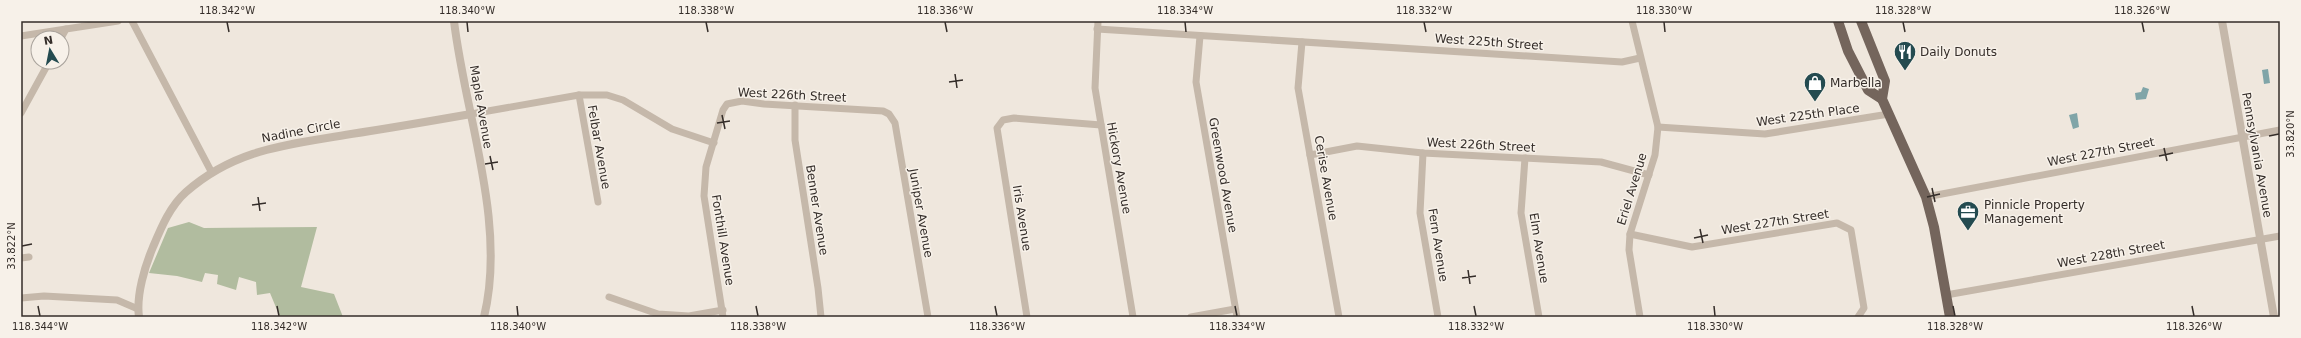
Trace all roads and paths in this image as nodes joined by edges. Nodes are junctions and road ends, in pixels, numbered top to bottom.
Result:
1 (118, 21) edge
2 (132, 21) edge
3 (454, 21) edge
4 (1098, 21) edge
5 (1632, 21) edge
6 (1838, 21) edge
7 (1861, 21) edge
8 (2222, 21) edge
9 (66, 29) joint
10 (1098, 29) junction
11 (21, 36) edge
12 (1200, 36) junction
13 (1302, 42) junction
14 (1640, 58) junction
15 (44, 70) edge
16 (579, 95) junction
17 (1882, 99) junction
18 (795, 105) junction
19 (21, 113) edge
20 (470, 114) junction
21 (889, 114) joint
22 (1889, 114) junction
23 (1101, 125) junction
24 (1658, 127) junction
25 (2280, 130) edge
26 (2242, 136) junction
27 (714, 143) junction
28 (1423, 153) junction
29 (1310, 155) junction
30 (1525, 158) junction
31 (212, 173) junction
32 (1649, 176) junction
33 (1926, 197) junction
34 (598, 202) dead end
35 (1630, 234) junction
36 (2280, 236) edge
37 (2260, 239) junction
38 (30, 257) dead end
39 (21, 258) edge
40 (1946, 295) junction
41 (608, 297) dead end
42 (21, 298) edge
43 (139, 313) edge
44 (1236, 313) edge
45 (723, 314) edge
46 (484, 317) edge
47 (821, 317) edge
48 (928, 317) edge
49 (1027, 317) edge
50 (1133, 317) edge
51 (1191, 317) edge
52 (1339, 317) edge
53 (1438, 317) edge
54 (1539, 317) edge
55 (1640, 317) edge
56 (1858, 317) edge
57 (1950, 317) edge
58 (2274, 317) edge

1 - 9 street
2 - 31 street
3 - 20 street, Maple Avenue
4 - 10 street, Hickory Avenue
5 - 14 street, Eriel Avenue
6 - 17 main road
7 - 17 main road
8 - 26 street, Pennsylvania Avenue
9 - 11 street
10 - 12 street, West 225th Street
10 - 23 street, Hickory Avenue
12 - 13 street, West 225th Street
12 - 44 street, Greenwood Avenue
13 - 14 street, West 225th Street
13 - 29 street, Cerise Avenue
14 - 24 street, Eriel Avenue
15 - 19 street
16 - 20 street
16 - 27 street
16 - 34 street, Felbar Avenue
17 - 22 main road
18 - 21 street, West 226th Street
18 - 27 street, West 226th Street
18 - 47 street, Benner Avenue
20 - 31 street, Nadine Circle
20 - 46 street, Maple Avenue
21 - 48 street, Juniper Avenue
22 - 24 street, West 225th Place
22 - 33 main road
23 - 49 street, Iris Avenue
23 - 50 street, Hickory Avenue
24 - 32 street, Eriel Avenue
25 - 26 street, West 227th Street
26 - 33 street, West 227th Street
26 - 37 street, Pennsylvania Avenue
27 - 45 street, Fonthill Avenue
28 - 29 street, West 226th Street
28 - 30 street, West 226th Street
28 - 53 street, Fern Avenue
29 - 52 street, Cerise Avenue
30 - 32 street, West 226th Street
30 - 54 street, Elm Avenue
31 - 43 street, Nadine Circle
32 - 35 street, Eriel Avenue
33 - 40 main road
35 - 55 street, Eriel Avenue
35 - 56 street, West 227th Street
36 - 37 street, West 228th Street
37 - 40 street, West 228th Street
37 - 58 street, Pennsylvania Avenue
38 - 39 street
40 - 57 main road
41 - 45 street
42 - 43 street
44 - 51 street

